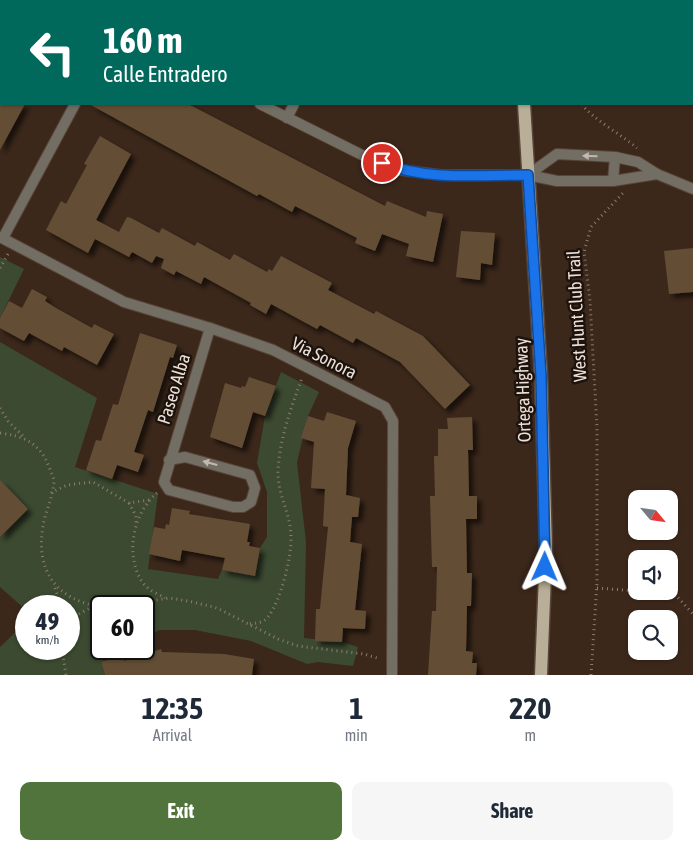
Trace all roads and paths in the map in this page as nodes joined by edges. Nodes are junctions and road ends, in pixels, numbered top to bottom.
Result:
1 (74, 105) edge
2 (262, 105) edge
3 (294, 105) edge
4 (524, 105) edge
5 (583, 105) edge
6 (287, 118) junction
7 (615, 156) junction
8 (645, 172) junction
9 (528, 175) junction
10 (614, 181) junction
11 (693, 188) edge
12 (1, 237) edge
13 (210, 328) junction
14 (306, 367) junction
15 (0, 408) edge
16 (0, 433) edge
17 (24, 437) junction
18 (169, 460) junction
19 (166, 485) junction
20 (51, 493) junction
21 (150, 500) junction
22 (129, 503) junction
23 (136, 525) junction
24 (55, 587) junction
25 (597, 588) junction
26 (628, 590) edge
27 (58, 595) edge
28 (166, 598) junction
29 (678, 598) edge
30 (155, 600) edge
31 (90, 604) edge
32 (693, 614) edge
33 (250, 624) junction
34 (64, 660) edge
35 (392, 662) junction
36 (66, 675) edge
37 (392, 675) edge
38 (541, 675) edge
39 (592, 675) edge

1 - 12 street
2 - 6 street
3 - 6 street
4 - 9 main road, Ortega Highway
5 - 8 path
6 - 9 street
7 - 8 street
7 -> 9 street
7 - 10 street
8 - 10 street
8 - 11 street
8 - 25 path, West Hunt Club Trail
9 - 10 street
9 - 38 main road, Ortega Highway
12 - 13 street, Via Sonora
13 - 14 street, Via Sonora
13 - 18 street, Paseo Alba
14 - 33 path
14 - 35 street, Via Sonora
15 - 17 path
16 - 17 path
17 - 20 path
18 - 19 street, Paseo Alba
19 -> 18 street
19 - 21 path
20 - 22 path
20 - 24 path
21 - 22 path
21 - 23 path
22 - 23 path
23 - 28 path
24 - 27 path
24 - 31 path
25 - 26 path
25 - 39 path, West Hunt Club Trail
28 - 30 path
28 - 33 path
29 - 32 path
33 - 35 path
34 - 36 path
35 - 37 street, Via Sonora

